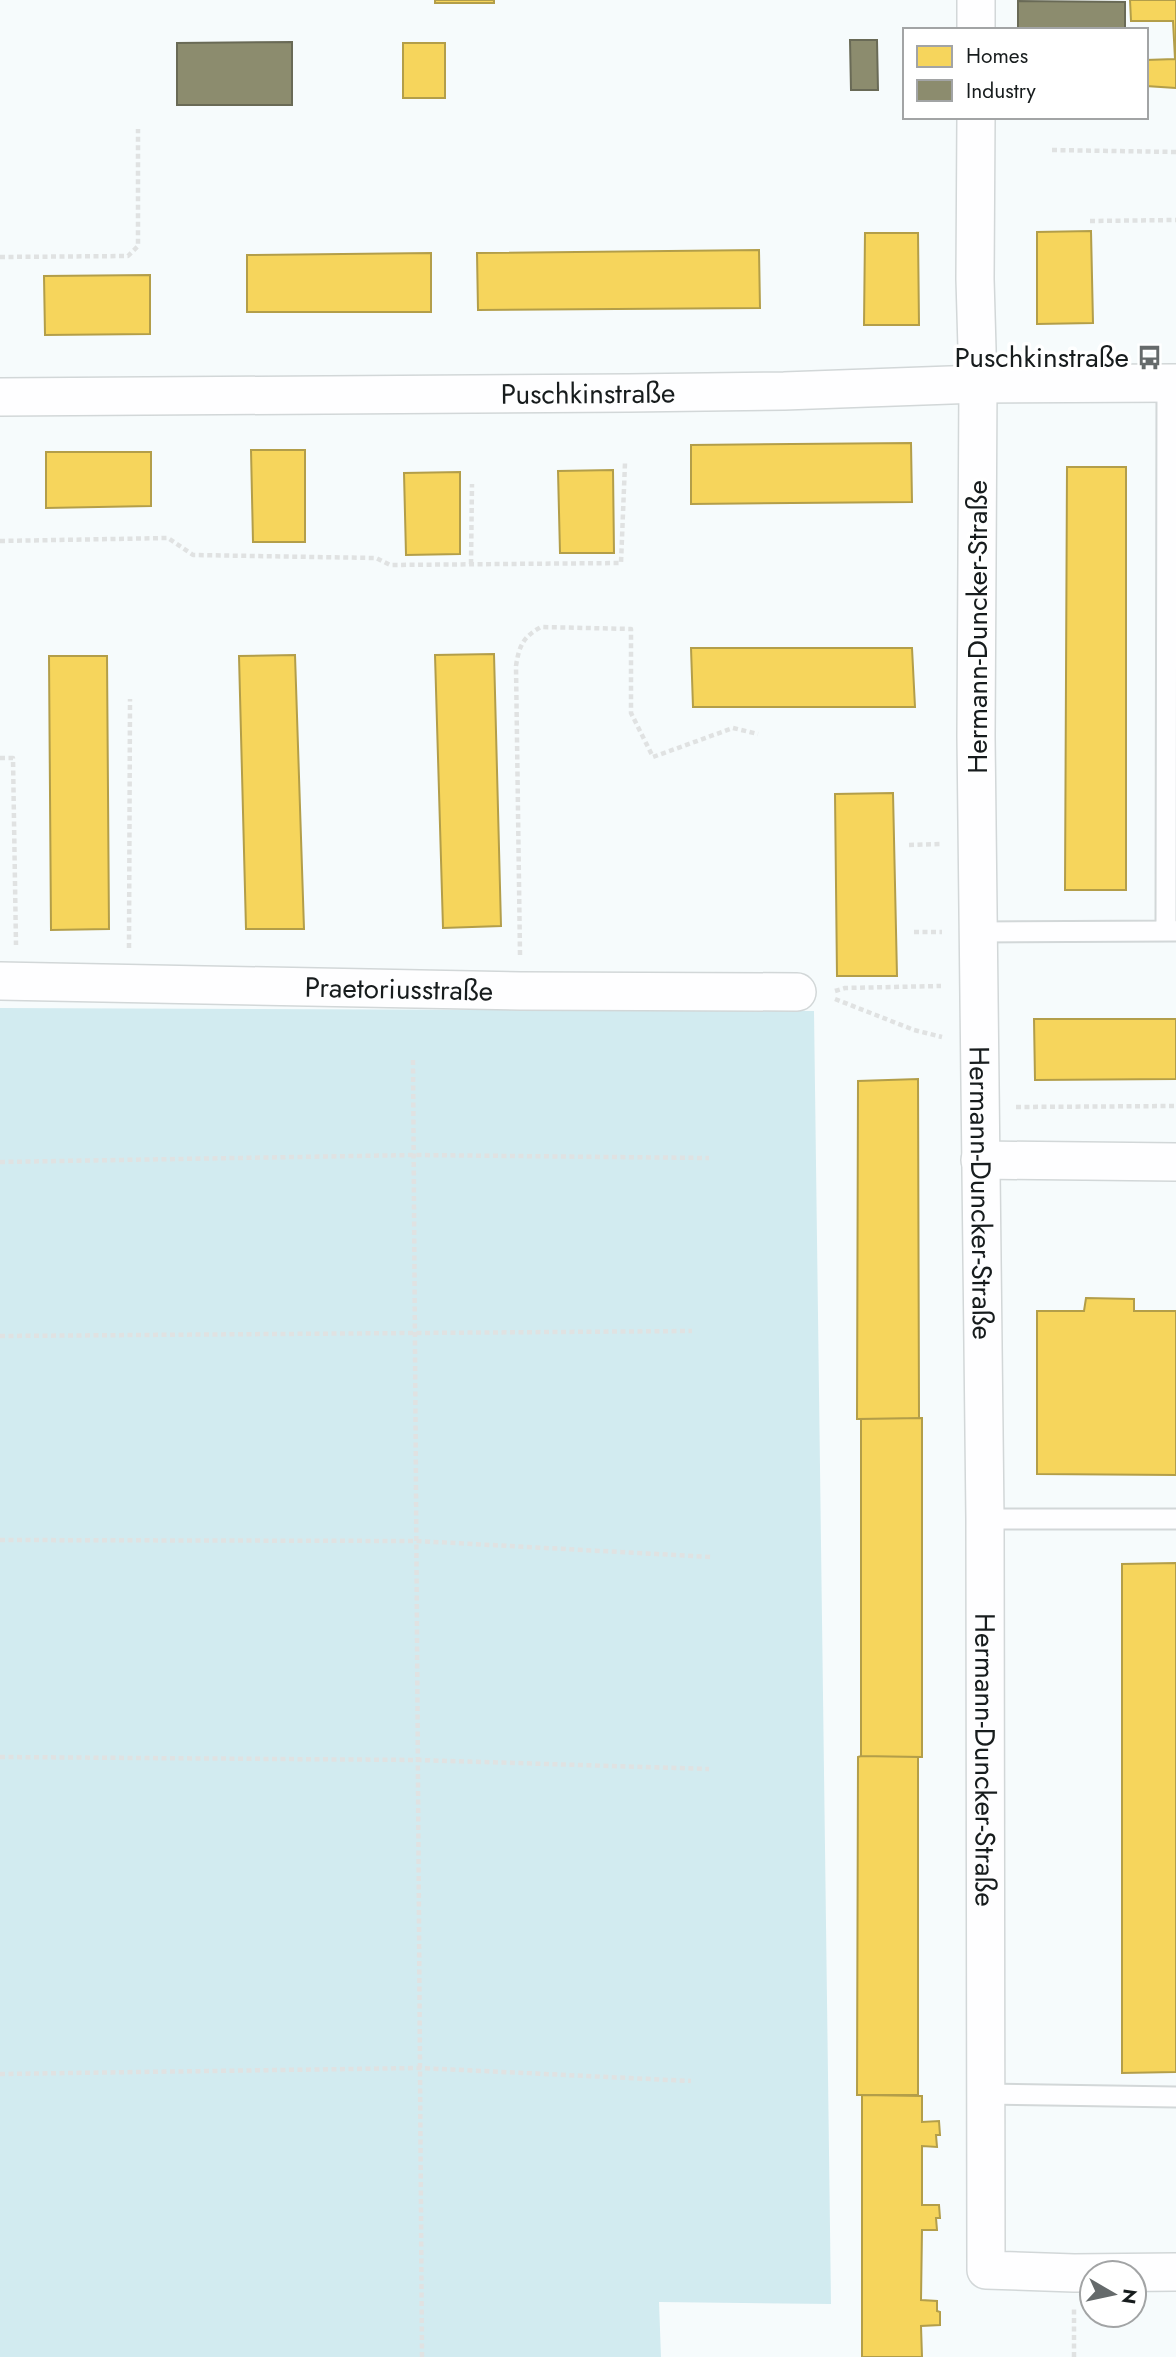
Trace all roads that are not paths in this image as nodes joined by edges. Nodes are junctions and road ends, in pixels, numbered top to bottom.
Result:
1 (976, 0) edge
2 (976, 28) edge
3 (976, 119) edge
4 (1172, 383) edge
5 (978, 384) junction
6 (0, 397) edge
7 (1171, 931) edge
8 (978, 932) junction
9 (8, 981) edge
10 (815, 995) road end
11 (980, 1160) junction
12 (1176, 1162) edge
13 (985, 1519) junction
14 (1176, 1519) edge
15 (984, 2094) junction
16 (1176, 2097) edge
17 (1176, 2272) edge

1 - 2 street
3 - 5 street, Hermann-Duncker-Straße
4 - 5 street, Puschkinstraße
4 - 7 lane
5 - 6 street, Puschkinstraße
5 - 8 street, Hermann-Duncker-Straße
7 - 8 lane
8 - 11 street, Hermann-Duncker-Straße
9 - 10 street, Praetoriusstraße
11 - 12 street
11 - 13 street, Hermann-Duncker-Straße
13 - 14 lane
13 - 15 street, Hermann-Duncker-Straße
15 - 16 lane
15 - 17 street, Hermann-Duncker-Straße

